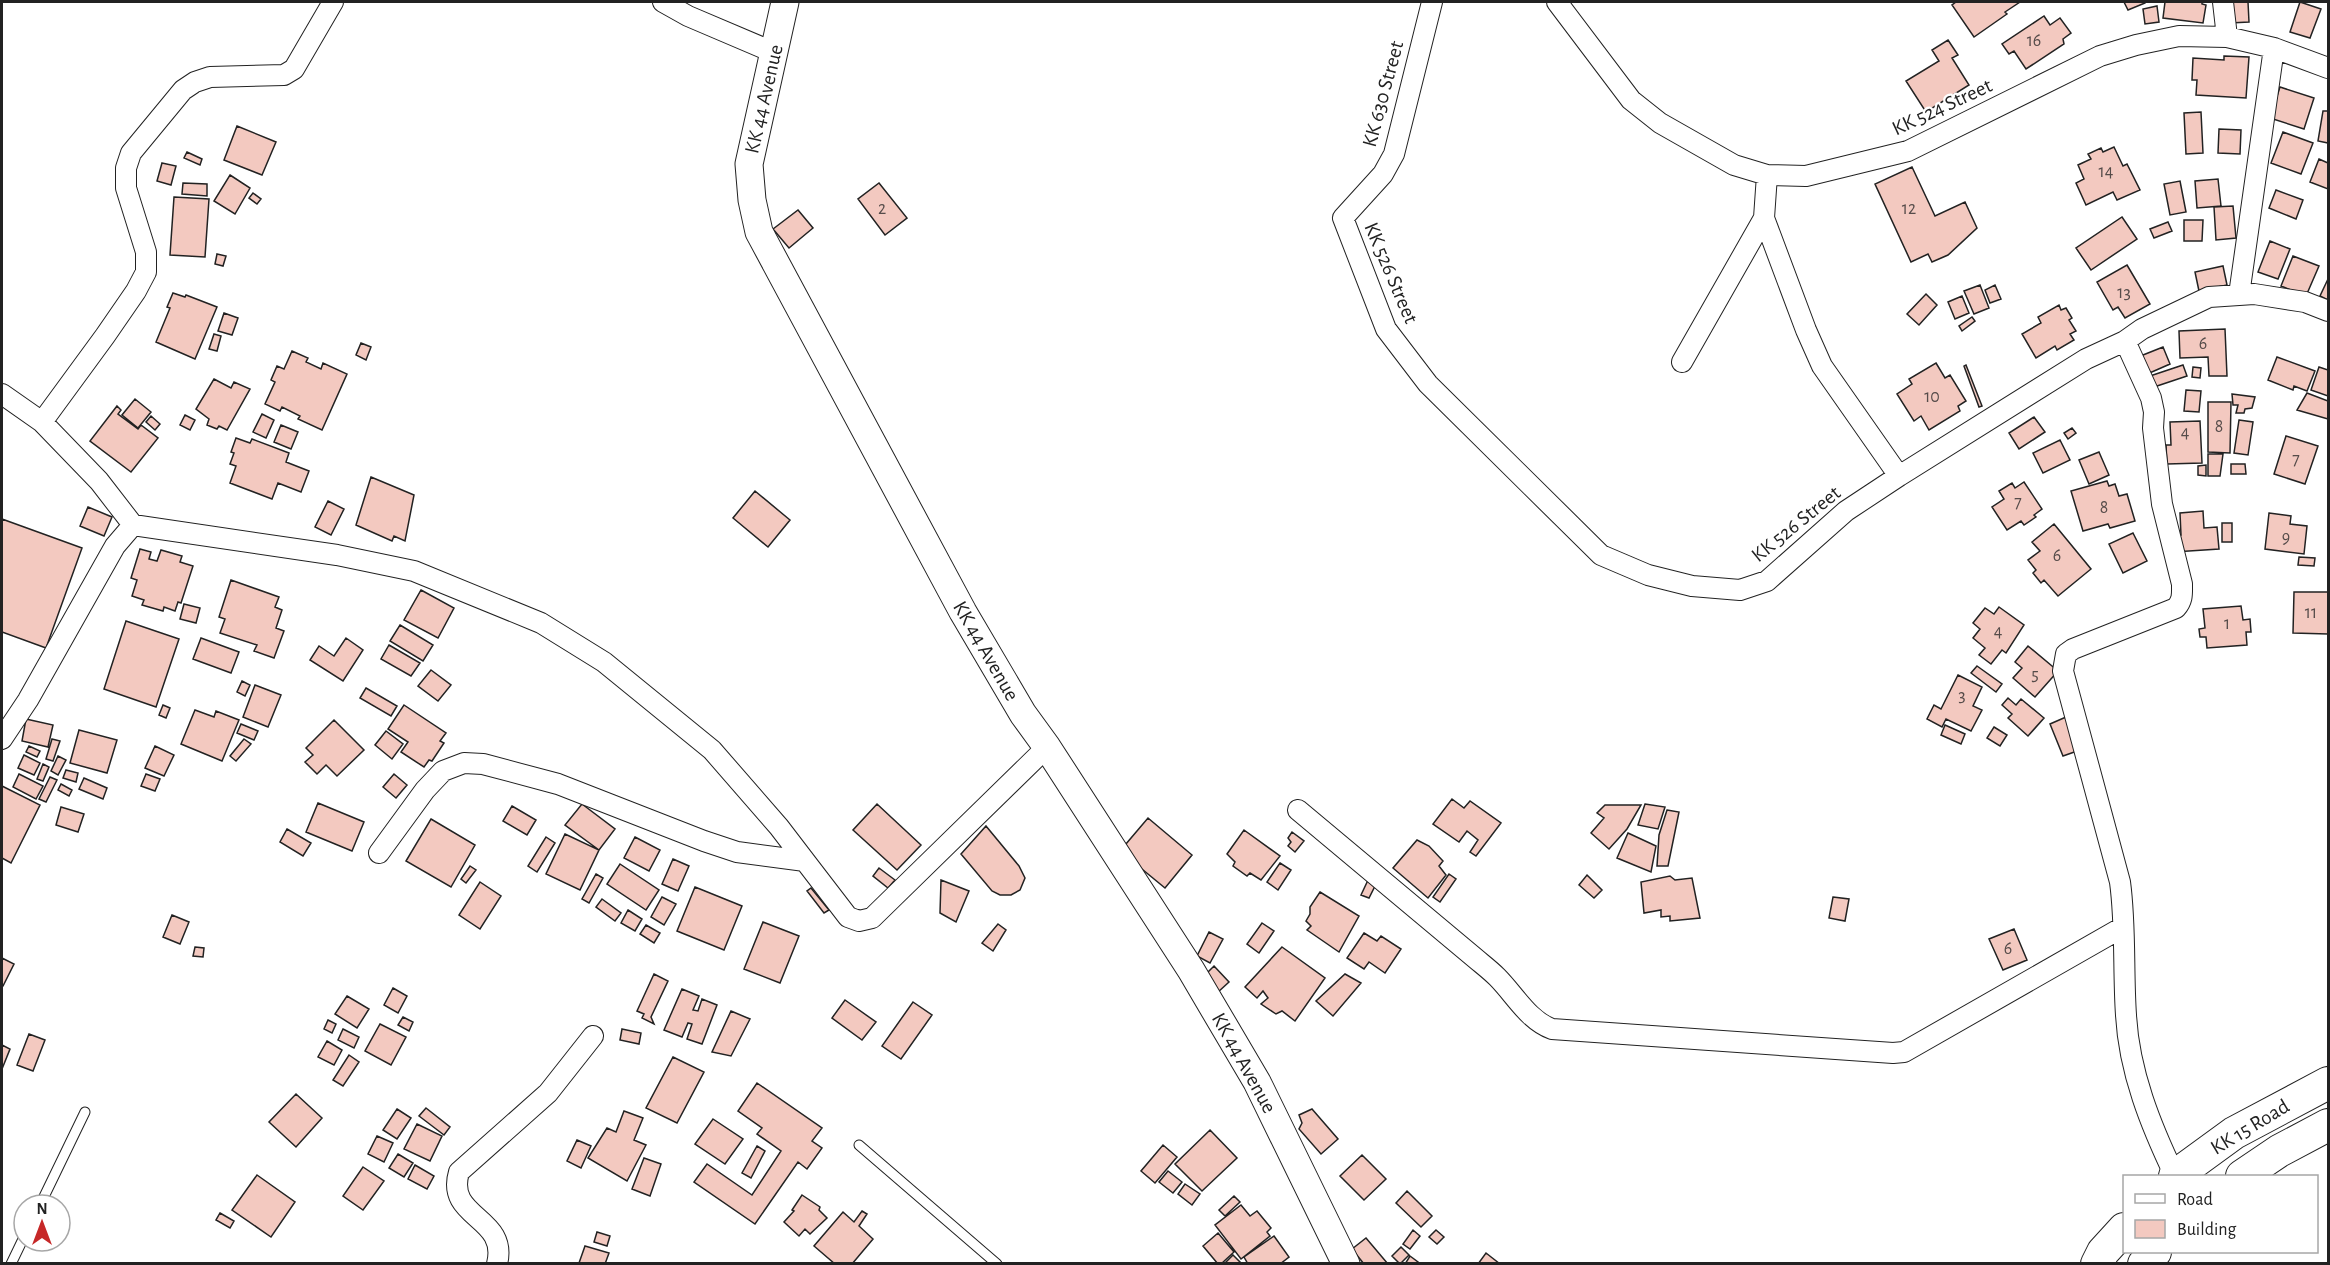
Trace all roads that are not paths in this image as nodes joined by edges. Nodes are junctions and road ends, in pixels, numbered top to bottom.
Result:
1 (333, 2) edge
2 (663, 2) edge
3 (785, 2) edge
4 (1432, 2) edge
5 (1557, 2) edge
6 (2223, 2) edge
7 (2227, 37) junction
8 (2274, 48) junction
9 (775, 52) junction
10 (2328, 68) edge
11 (1767, 175) junction
12 (1343, 218) joint
13 (1764, 218) junction
14 (2239, 295) junction
15 (2328, 311) edge
16 (2125, 341) junction
17 (1682, 362) dead end
18 (2, 393) edge
19 (42, 422) junction
20 (1899, 477) junction
21 (133, 525) junction
22 (2, 738) edge
23 (1047, 747) junction
24 (1298, 810) dead end
25 (379, 853) dead end
26 (805, 861) junction
27 (2124, 927) junction
28 (593, 1036) dead end
29 (2328, 1083) edge
30 (86, 1112) dead end
31 (2328, 1125) edge
32 (859, 1145) dead end
33 (2175, 1175) edge
34 (2176, 1175) edge
35 (2243, 1175) edge
36 (46, 1193) edge
37 (2123, 1230) edge
38 (497, 1263) edge
39 (997, 1263) edge
40 (1346, 1263) edge
41 (2097, 1263) edge

1 - 19 street
2 - 9 street
3 - 9 main road, KK 44 Avenue
4 - 12 street, KK 630 Street
5 - 11 street, KK 524 Street
6 - 7 street
7 - 8 street, KK 524 Street
7 - 11 street, KK 524 Street
8 - 10 street, KK 524 Street
8 - 14 street
9 - 23 main road, KK 44 Avenue
11 - 13 street
12 - 20 street, KK 526 Street
13 - 17 street
13 - 20 street
14 - 15 street, KK 526 Street
14 - 16 street, KK 526 Street
16 - 20 street, KK 526 Street
16 - 27 street
18 - 19 street
19 - 21 street
21 - 22 street
21 - 26 street
23 - 26 street
23 - 40 main road, KK 44 Avenue
24 - 27 street
25 - 26 street
27 - 33 street
28 - 38 street
29 - 34 highway, KK 15 Road
30 - 36 lane
31 - 35 highway, KK 15 Road
32 - 39 lane
37 - 41 highway

